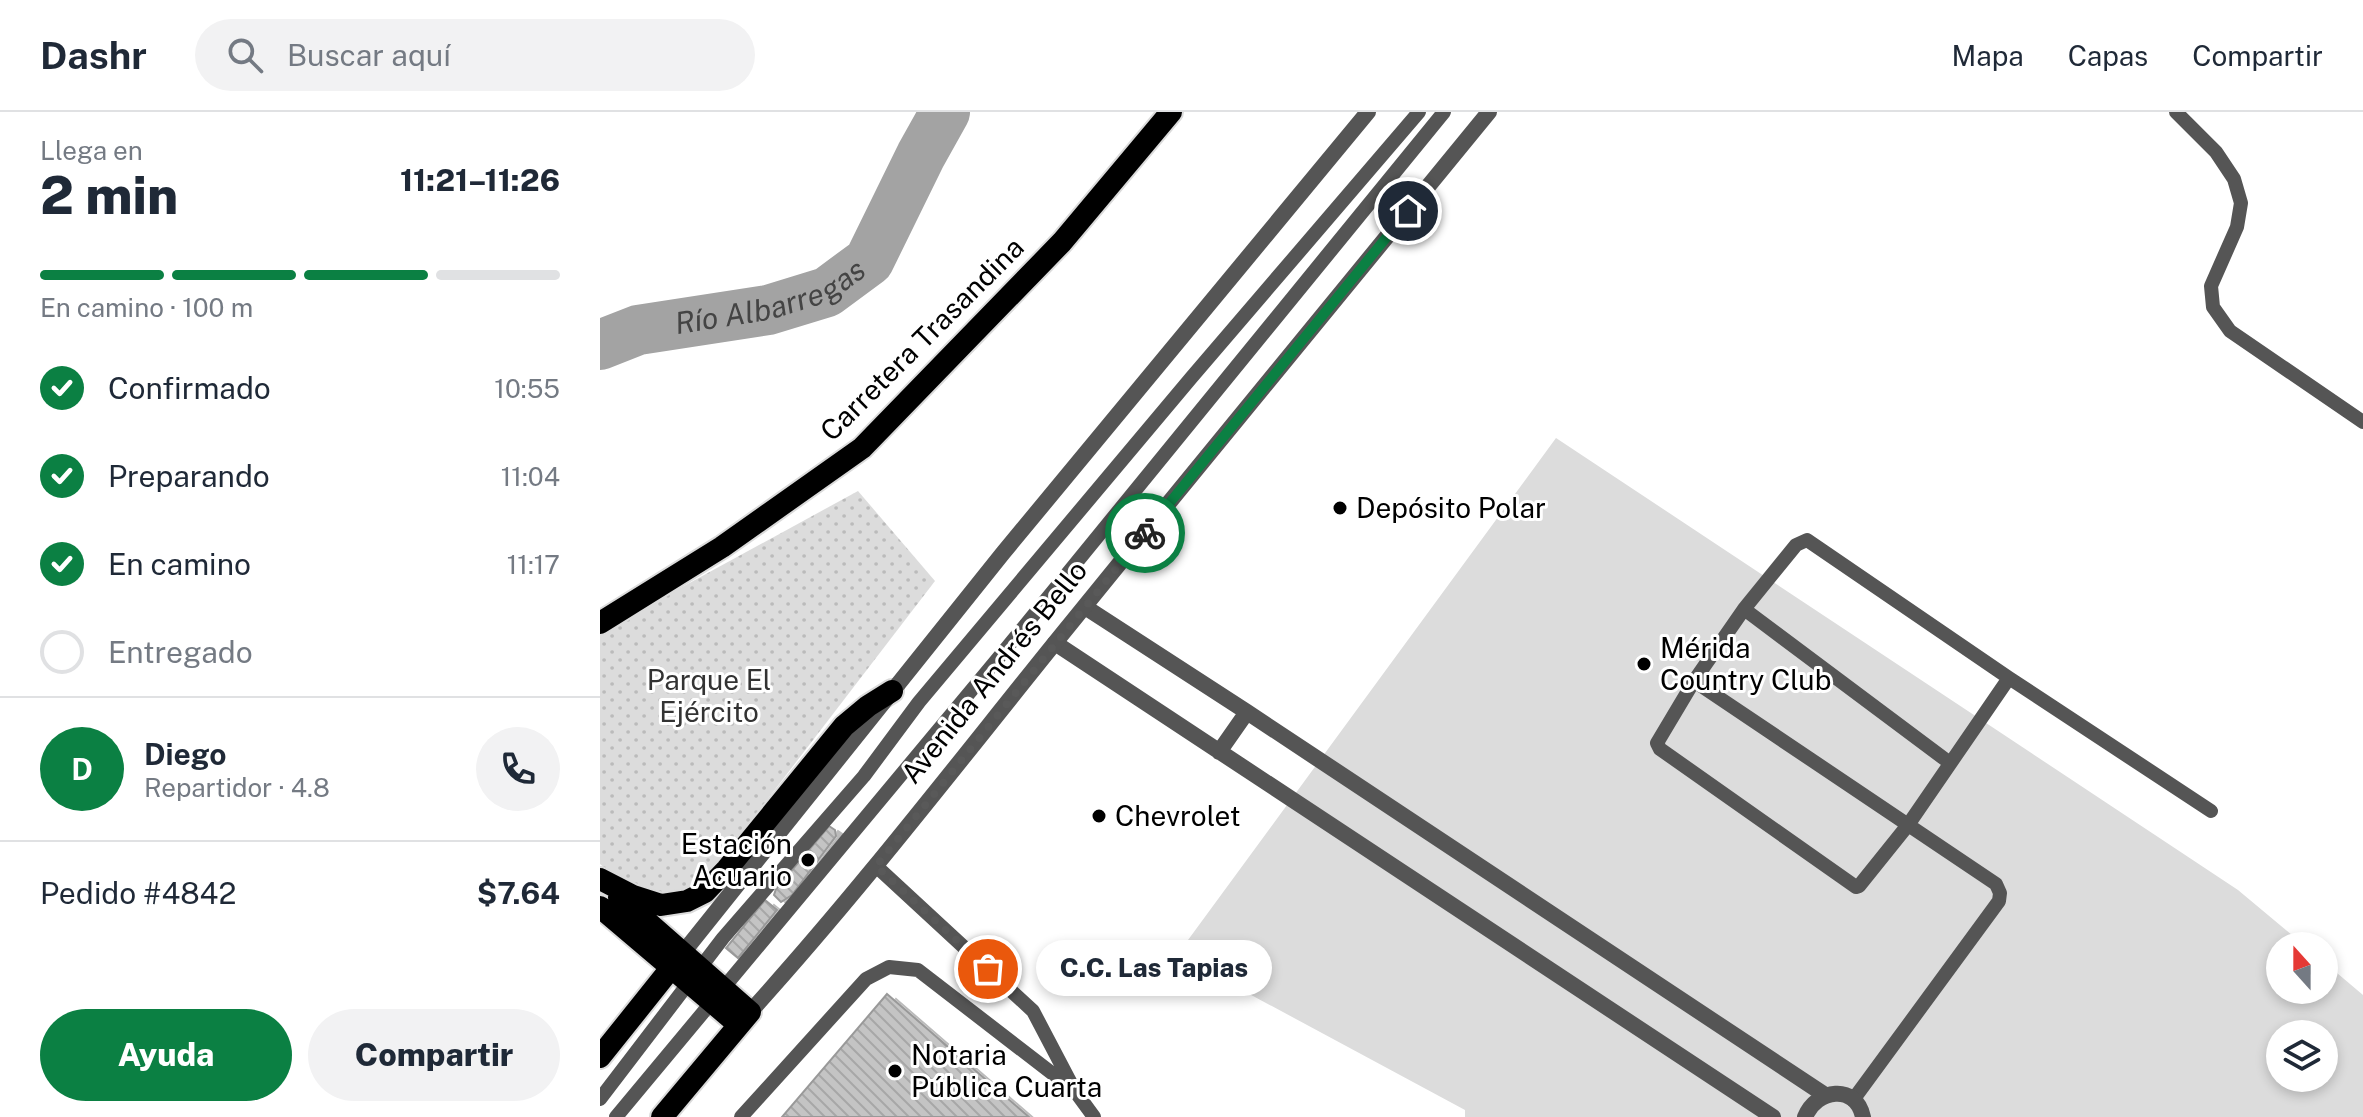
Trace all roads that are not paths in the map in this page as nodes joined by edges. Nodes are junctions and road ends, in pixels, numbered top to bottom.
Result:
1 (1171, 112) edge
2 (1368, 112) edge
3 (1419, 112) edge
4 (1444, 112) edge
5 (1489, 112) edge
6 (2176, 112) edge
7 (2363, 422) edge
8 (1085, 607) junction
9 (1744, 609) junction
10 (600, 623) edge
11 (1055, 643) junction
12 (2009, 678) junction
13 (1694, 681) junction
14 (892, 691) junction
15 (1247, 712) junction
16 (1219, 752) junction
17 (1950, 763) junction
18 (2211, 811) dead end
19 (1908, 825) junction
20 (876, 866) junction
21 (600, 879) edge
22 (600, 907) edge
23 (685, 968) junction
24 (718, 995) junction
25 (744, 1018) junction
26 (600, 1057) edge
27 (1075, 1091) junction
28 (1825, 1095) junction
29 (600, 1099) edge
30 (1853, 1100) junction
31 (616, 1117) edge
32 (662, 1117) edge
33 (741, 1117) edge
34 (1094, 1117) edge
35 (1773, 1117) edge
36 (1805, 1117) edge
37 (1863, 1117) edge

1 - 10 highway, Carretera Trasandina
2 - 14 street
3 - 23 lane
4 - 24 lane
5 - 8 street, Avenida Andrés Bello
6 - 7 lane
8 - 11 street, Avenida Andrés Bello
8 - 15 street
9 - 12 lane
9 - 13 lane
9 - 17 lane
11 - 16 street
11 - 20 street, Avenida Andrés Bello
12 - 17 lane
12 - 18 lane
13 - 19 lane
13 - 19 lane
14 - 21 highway
14 - 23 street
15 - 16 street
15 - 28 street
16 - 35 street
17 - 19 lane
19 - 30 lane
20 - 25 street, Avenida Andrés Bello
20 - 27 lane
21 - 23 highway
22 - 23 highway
23 - 24 highway
23 - 26 highway
23 - 29 lane
24 - 25 highway
24 - 31 lane
25 - 32 highway, Avenida Andrés Bello
27 - 33 lane
27 - 34 lane
28 - 30 street
28 - 36 street
30 - 37 street

